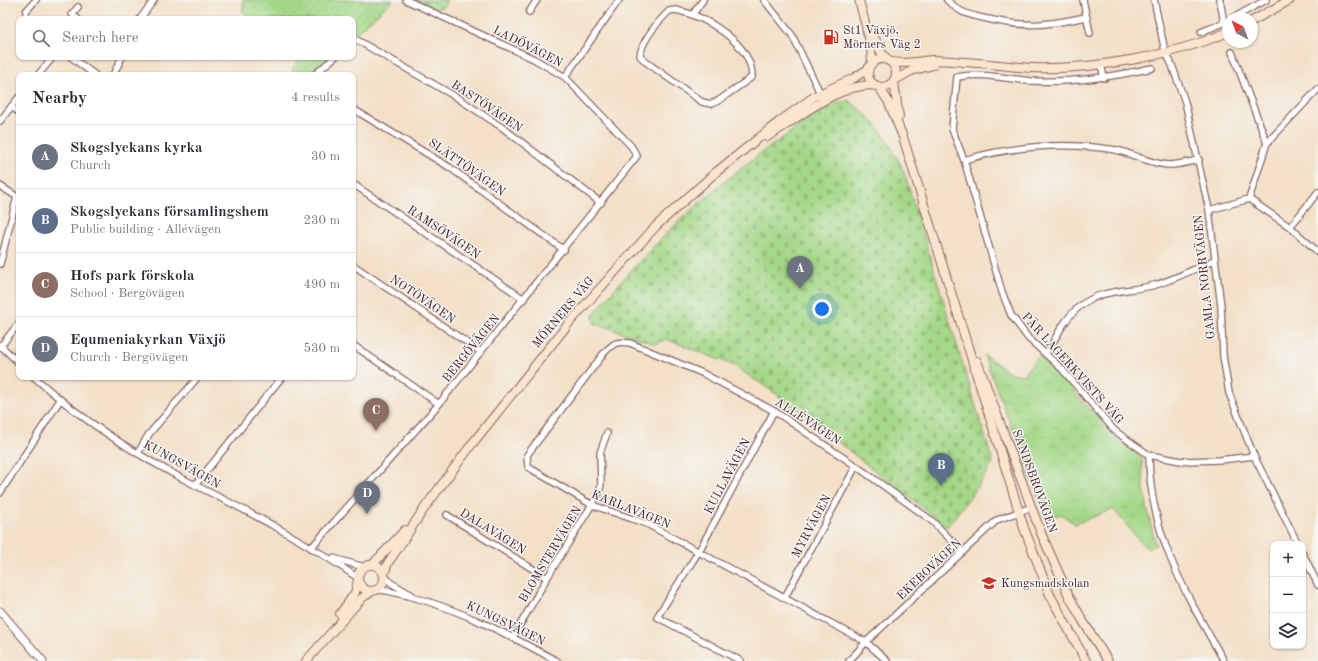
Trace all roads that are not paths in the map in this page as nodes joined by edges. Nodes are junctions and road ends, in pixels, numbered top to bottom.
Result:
1 (36, 0) edge
2 (153, 0) edge
3 (406, 0) edge
4 (537, 0) edge
5 (619, 0) edge
6 (703, 0) edge
7 (764, 0) edge
8 (947, 0) edge
9 (1083, 0) edge
10 (1154, 0) edge
11 (1220, 0) edge
12 (1266, 0) edge
13 (1290, 0) edge
14 (860, 3) edge
15 (78, 7) dead end
16 (529, 12) dead end
17 (1223, 12) edge
18 (1244, 12) edge
19 (693, 14) junction
20 (26, 16) edge
21 (74, 16) edge
22 (142, 16) edge
23 (1086, 17) junction
24 (1258, 18) edge
25 (1222, 24) edge
26 (1201, 32) dead end
27 (1090, 33) dead end
28 (1222, 35) edge
29 (356, 40) edge
30 (1165, 51) junction
31 (1232, 52) dead end
32 (50, 60) edge
33 (74, 60) edge
34 (120, 60) edge
35 (332, 60) edge
36 (890, 61) junction
37 (948, 61) junction
38 (1101, 64) junction
39 (870, 66) junction
40 (1152, 68) dead end
41 (40, 72) edge
42 (91, 72) edge
43 (114, 72) edge
44 (318, 72) edge
45 (565, 77) junction
46 (1104, 78) junction
47 (894, 81) junction
48 (878, 86) junction
49 (1318, 89) edge
50 (822, 97) junction
51 (16, 101) edge
52 (11, 107) junction
53 (16, 110) edge
54 (356, 111) edge
55 (0, 121) edge
56 (903, 137) junction
57 (1266, 143) junction
58 (637, 154) joint
59 (964, 160) junction
60 (1199, 160) junction
61 (0, 186) edge
62 (356, 186) edge
63 (1318, 192) edge
64 (16, 197) edge
65 (1249, 199) junction
66 (601, 203) junction
67 (16, 205) edge
68 (1209, 210) junction
69 (1290, 227) junction
70 (564, 250) junction
71 (1318, 252) edge
72 (1214, 260) junction
73 (0, 264) edge
74 (356, 267) edge
75 (524, 299) junction
76 (954, 302) junction
77 (16, 327) edge
78 (620, 342) joint
79 (0, 346) edge
80 (356, 347) edge
81 (481, 352) junction
82 (1046, 354) junction
83 (16, 360) edge
84 (37, 380) edge
85 (195, 380) edge
86 (280, 380) edge
87 (60, 400) junction
88 (439, 404) junction
89 (774, 411) junction
90 (607, 433) dead end
91 (138, 453) junction
92 (1149, 454) junction
93 (1254, 456) junction
94 (856, 466) junction
95 (195, 485) junction
96 (0, 493) edge
97 (592, 505) junction
98 (426, 506) junction
99 (1032, 507) junction
100 (1019, 511) junction
101 (447, 515) dead end
102 (1296, 541) edge
103 (311, 548) junction
104 (699, 552) junction
105 (963, 552) junction
106 (327, 557) junction
107 (1306, 560) edge
108 (373, 564) junction
109 (364, 567) junction
110 (384, 575) junction
111 (547, 578) junction
112 (358, 579) junction
113 (1318, 585) edge
114 (374, 591) junction
115 (785, 597) junction
116 (421, 600) junction
117 (0, 611) edge
118 (0, 618) edge
119 (513, 637) junction
120 (866, 642) junction
121 (315, 651) junction
122 (38, 661) edge
123 (43, 661) edge
124 (306, 661) edge
125 (557, 661) edge
126 (741, 661) edge
127 (849, 661) edge
128 (887, 661) edge
129 (1086, 661) edge
130 (1108, 661) edge
131 (1224, 661) edge

1 - 20 street
2 - 22 street
3 - 45 street, LADÖVÄGEN
4 - 16 street
5 - 45 street
6 - 19 street
7 - 50 street
8 - 23 street
9 - 23 street
10 - 30 street, GAMLA NORRVÄGEN
11 - 17 street
12 - 18 street
13 - 24 main road
14 - 36 main road
14 - 39 main road
15 - 21 street
19 - 19 street
23 - 27 street
25 - 26 street
28 - 30 main road
29 - 66 street, BASTÖVÄGEN
30 - 38 main road
30 - 60 street, GAMLA NORRVÄGEN
31 - 57 street
32 - 41 street
33 - 42 street
34 - 43 street
35 - 44 street
36 - 37 main road
36 - 39 main road
36 - 47 main road
37 - 38 main road
37 - 47 main road
38 - 46 street
39 - 48 main road
39 - 50 main road, MÖRNERS VÄG
40 - 46 street
45 - 58 street, LADÖVÄGEN
46 - 59 street, PÄR LAGERKVISTS VÄG
47 - 48 main road
47 - 56 main road, SANDSBROVÄGEN
48 - 50 main road, MÖRNERS VÄG
48 - 56 main road, SANDSBROVÄGEN
49 - 57 street
50 - 98 main road, MÖRNERS VÄG
51 - 52 street
52 - 53 street
52 - 55 street
54 - 70 street, SLÄTTÖVÄGEN
56 - 76 main road, SANDSBROVÄGEN
57 - 65 street
58 - 66 street, BERGÖVÄGEN
59 - 60 street
59 - 82 street, PÄR LAGERKVISTS VÄG
60 - 68 street, GAMLA NORRVÄGEN
61 - 64 street
62 - 75 street, RAMSÖVÄGEN
63 - 69 street
65 - 68 street
65 - 69 street
66 - 70 street, BERGÖVÄGEN
67 - 73 street
68 - 72 street, GAMLA NORRVÄGEN
69 - 71 street
70 - 75 street, BERGÖVÄGEN
72 - 82 street
72 - 93 street, GAMLA NORRVÄGEN
74 - 81 street, NOTÖVÄGEN
75 - 81 street, BERGÖVÄGEN
76 - 99 main road, SANDSBROVÄGEN
76 - 100 main road, SANDSBROVÄGEN
77 - 79 street
78 - 89 street, ALLÉVÄGEN
78 - 97 street, KARLAVÄGEN
79 - 83 street
80 - 88 street
81 - 88 street, BERGÖVÄGEN
82 - 92 street, PÄR LAGERKVISTS VÄG
84 - 87 street, KUNGSVÄGEN
85 - 91 street
86 - 95 street
87 - 91 street, KUNGSVÄGEN
87 - 96 street
88 - 103 street, BERGÖVÄGEN
89 - 94 street, ALLÉVÄGEN
89 - 104 street, KULLAVÄGEN
90 - 97 street, BLOMSTERVÄGEN
91 - 95 street, KUNGSVÄGEN
92 - 93 street
92 - 131 street
93 - 102 street, GAMLA NORRVÄGEN
94 - 105 street, ALLÉVÄGEN
94 - 115 street, MYRVÄGEN
95 - 103 street, KUNGSVÄGEN
97 - 104 street, KARLAVÄGEN
97 - 111 street, BLOMSTERVÄGEN
98 - 108 main road, MÖRNERS VÄG
98 - 110 main road, MÖRNERS VÄG
99 - 100 street, EKEBOVÄGEN
99 - 130 main road, SANDSBROVÄGEN
100 - 105 street, EKEBOVÄGEN
100 - 129 main road, SANDSBROVÄGEN
101 - 111 street, DALAVÄGEN
103 - 106 street, KUNGSVÄGEN
104 - 115 street, KARLAVÄGEN
104 - 126 street, KULLAVÄGEN
105 - 120 street, EKEBOVÄGEN
106 - 109 street, KUNGSVÄGEN
106 - 112 street, KUNGSVÄGEN
107 - 113 street
108 - 109 main road
108 - 110 main road
109 - 112 main road
110 - 114 main road
110 - 116 street, KUNGSVÄGEN
111 - 119 street, BLOMSTERVÄGEN
112 - 114 main road
112 - 121 main road
114 - 116 street, KUNGSVÄGEN
114 - 121 main road
115 - 120 street, KARLAVÄGEN
116 - 119 street, KUNGSVÄGEN
117 - 123 street
118 - 122 street
119 - 125 street, KUNGSVÄGEN
120 - 127 street, EKEBOVÄGEN
120 - 128 street, KARLAVÄGEN
121 - 124 main road

